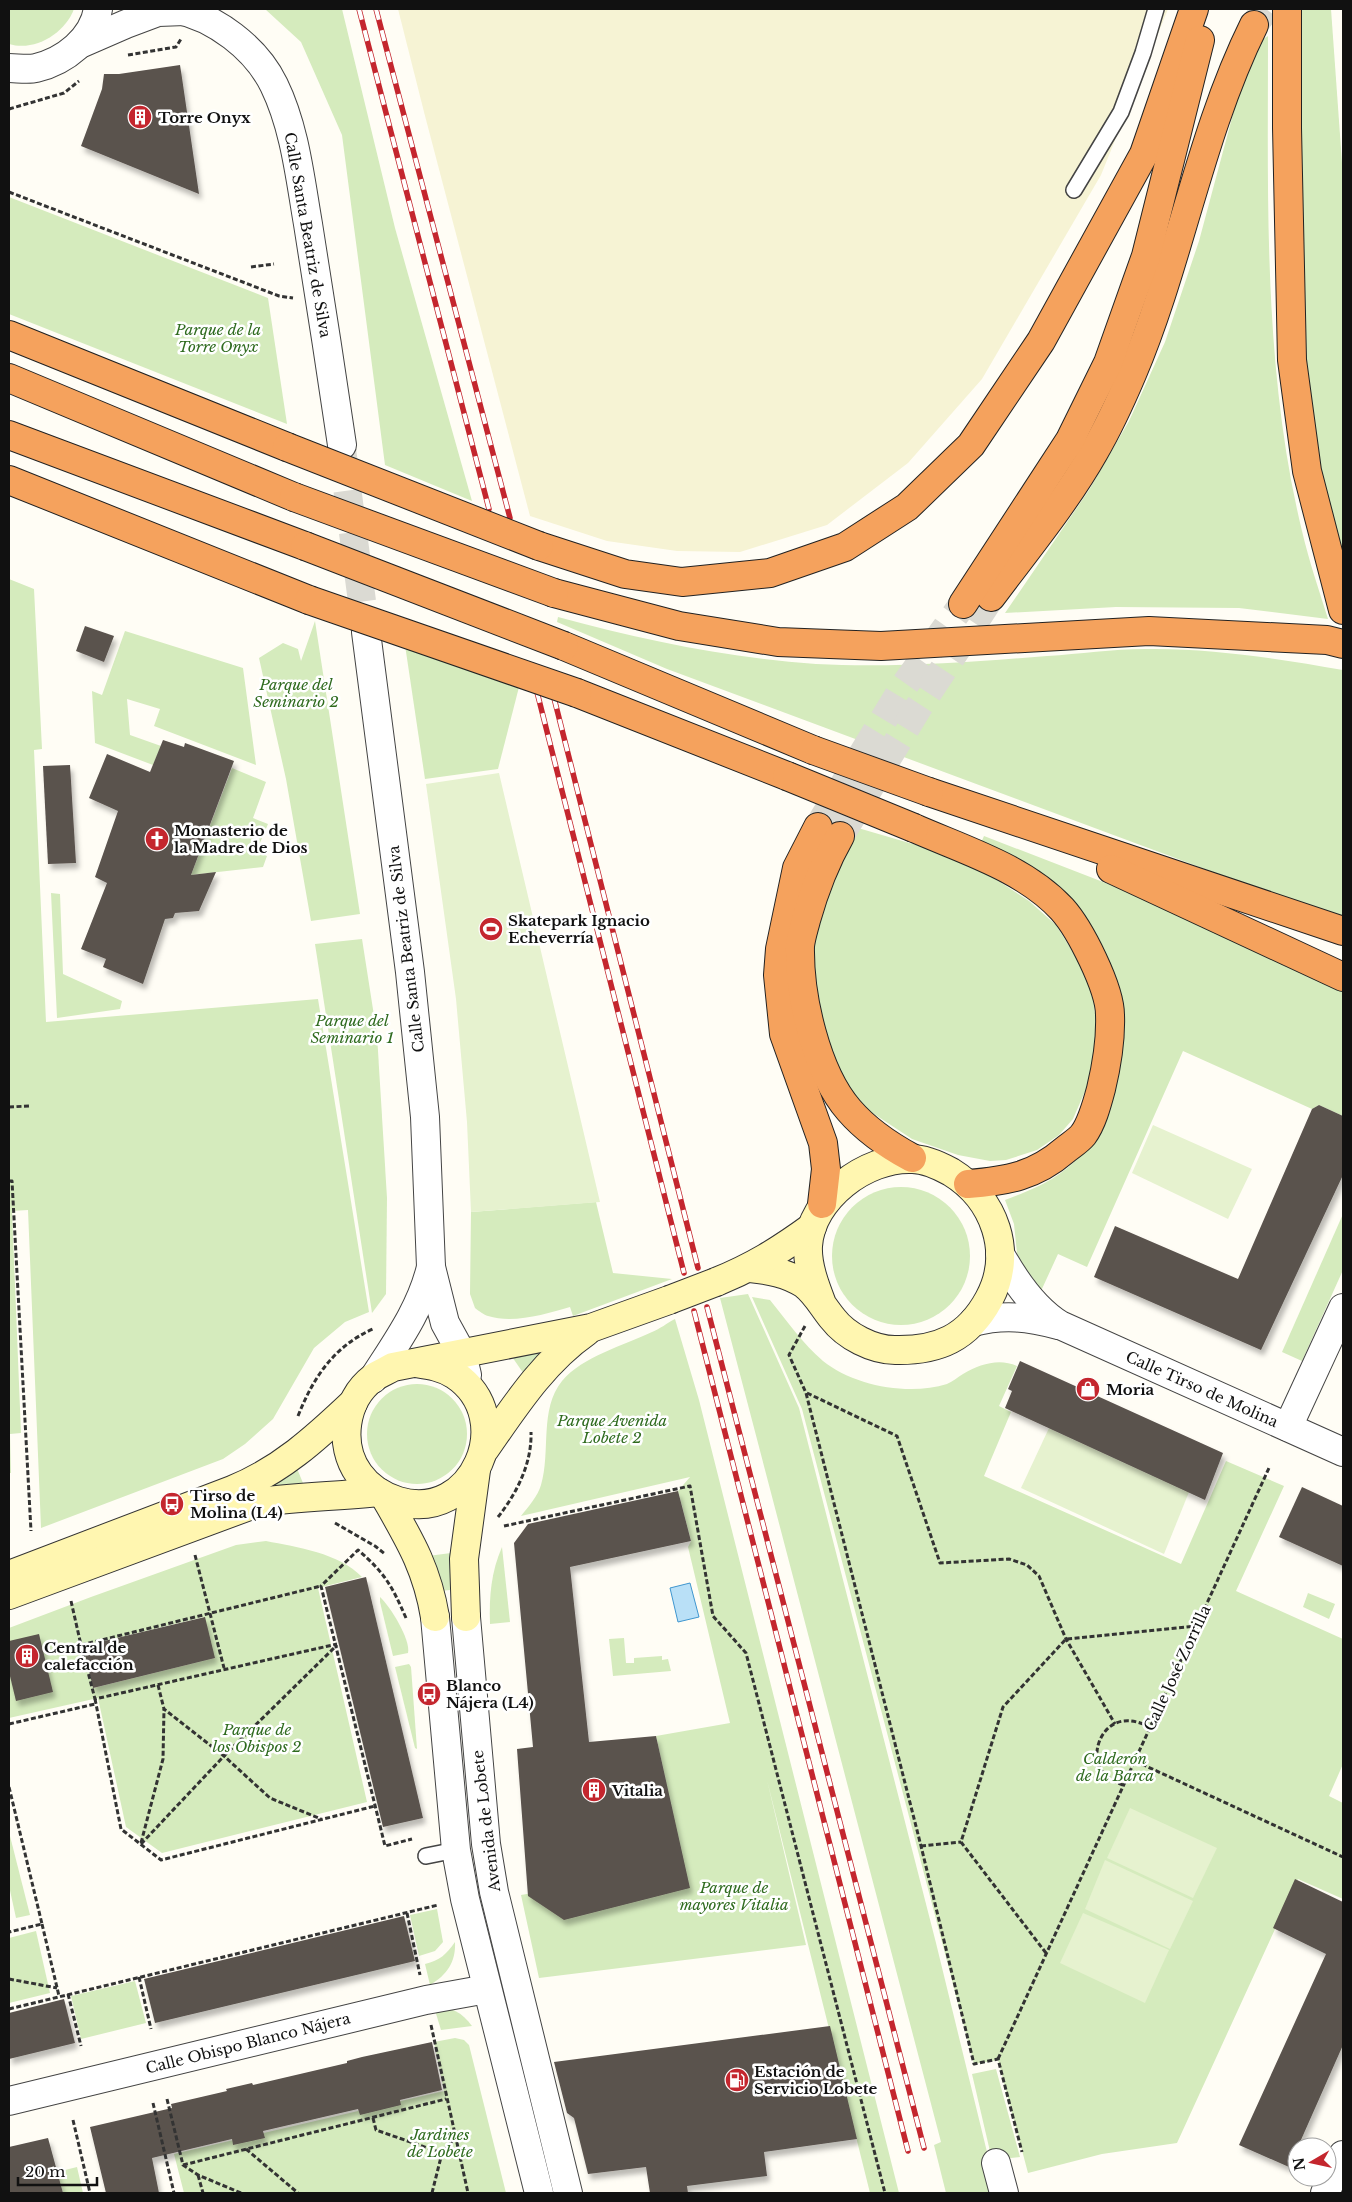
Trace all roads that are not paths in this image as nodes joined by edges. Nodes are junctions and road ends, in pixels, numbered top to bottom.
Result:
1 (98, 9) edge
2 (1156, 9) edge
3 (1194, 9) edge
4 (1206, 9) edge
5 (1288, 9) edge
6 (180, 10) edge
7 (1254, 25) tunnel mouth
8 (80, 44) junction
9 (9, 68) edge
10 (1074, 190) dead end
11 (9, 335) edge
12 (9, 378) edge
13 (9, 435) edge
14 (342, 445) tunnel mouth
15 (9, 480) edge
16 (992, 597) tunnel mouth
17 (963, 604) tunnel mouth
18 (1343, 610) edge
19 (366, 632) tunnel mouth
20 (1256, 636) junction
21 (1343, 644) edge
22 (1343, 662) edge
23 (990, 813) junction
24 (1343, 931) edge
25 (1343, 977) edge
26 (912, 1158) junction
27 (968, 1184) junction
28 (817, 1216) junction
29 (1000, 1254) junction
30 (431, 1267) junction
31 (750, 1268) junction
32 (822, 1304) junction
33 (1343, 1308) edge
34 (973, 1322) junction
35 (1060, 1325) junction
36 (591, 1328) junction
37 (462, 1354) junction
38 (416, 1363) junction
39 (372, 1379) junction
40 (471, 1389) junction
41 (353, 1403) junction
42 (1288, 1427) junction
43 (1343, 1452) edge
44 (480, 1459) junction
45 (382, 1495) junction
46 (9, 1575) edge
47 (9, 1595) edge
48 (435, 1617) joint
49 (466, 1617) joint
50 (456, 1850) junction
51 (426, 1856) dead end
52 (487, 1989) junction
53 (9, 2101) edge
54 (1343, 2155) edge
55 (996, 2162) dead end
56 (1329, 2190) edge
57 (539, 2193) edge
58 (568, 2193) edge
59 (1004, 2193) edge

1 - 8 street
2 - 10 lane
3 - 11 highway, bridge
4 - 17 highway
5 - 18 highway
6 - 8 street
6 - 14 street, Calle Santa Beatriz de Silva
7 - 16 highway
8 - 9 street
12 - 20 highway, bridge
13 - 23 highway, bridge
15 - 27 highway, bridge
19 - 30 street, Calle Santa Beatriz de Silva
20 - 21 highway
20 - 22 highway
23 - 24 highway
23 - 25 highway
26 - 27 main road, Calle Tirso de Molina
26 - 28 main road, Calle Tirso de Molina
26 - 28 highway
27 - 29 main road, Calle Tirso de Molina
28 - 31 main road, Calle Tirso de Molina
28 - 32 main road, Calle Tirso de Molina
29 - 34 main road, Calle Tirso de Molina
29 - 35 street, Calle Tirso de Molina
30 - 37 street, Calle Santa Beatriz de Silva
30 - 39 street, Calle Santa Beatriz de Silva
31 - 32 main road, Calle Tirso de Molina
31 - 36 main road, Calle Tirso de Molina, bridge
32 - 34 main road, Calle Tirso de Molina
33 - 42 street
34 - 35 street, Calle Tirso de Molina
35 - 42 street, Calle Tirso de Molina
36 - 37 main road
36 - 44 main road
37 - 38 main road
37 - 40 street, Calle Santa Beatriz de Silva
38 - 39 main road
38 - 40 main road
39 - 41 main road
40 - 44 main road
41 - 45 main road
41 - 46 main road
42 - 43 street, Calle Tirso de Molina
44 - 45 main road
44 - 49 main road, Avenida de Lobete
45 - 47 main road
45 - 48 main road, Avenida de Lobete
48 - 50 street, Avenida de Lobete
49 - 58 street, Avenida de Lobete
50 - 51 lane
50 - 52 street, Avenida de Lobete
52 - 53 street, Calle Obispo Blanco Nájera
52 - 57 street, Avenida de Lobete
54 - 56 street
55 - 59 street

